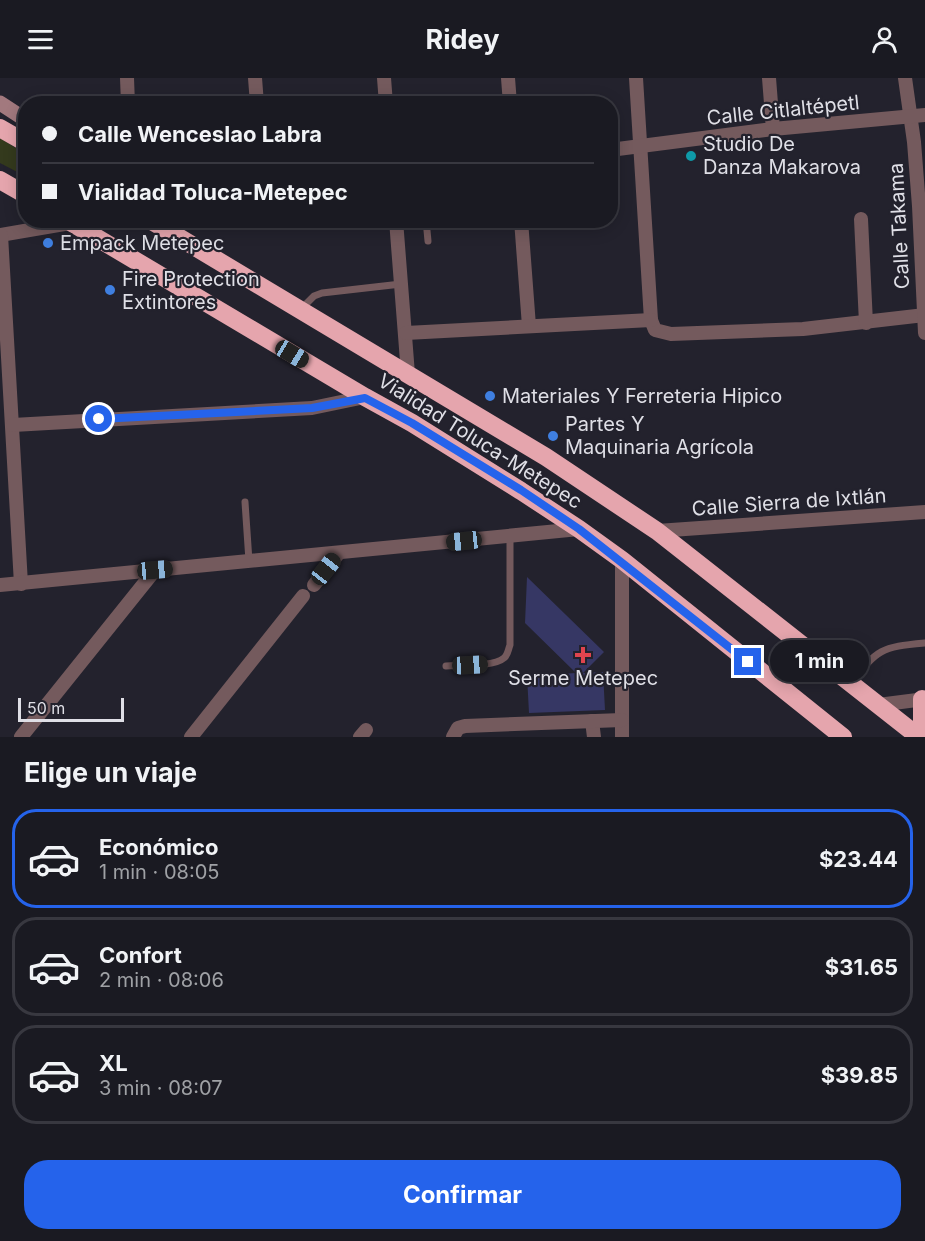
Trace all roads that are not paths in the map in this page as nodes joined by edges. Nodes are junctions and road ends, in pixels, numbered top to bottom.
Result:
1 (127, 78) edge
2 (255, 78) edge
3 (384, 78) edge
4 (508, 78) edge
5 (636, 78) edge
6 (769, 78) edge
7 (905, 78) edge
8 (128, 96) edge
9 (256, 96) edge
10 (385, 96) edge
11 (509, 96) edge
12 (0, 103) edge
13 (18, 115) edge
14 (925, 115) edge
15 (909, 117) junction
16 (0, 128) edge
17 (773, 129) junction
18 (18, 138) edge
19 (642, 147) junction
20 (618, 149) edge
21 (0, 180) edge
22 (18, 190) edge
23 (861, 219) dead end
24 (36, 228) edge
25 (85, 228) edge
26 (163, 228) edge
27 (397, 228) edge
28 (427, 228) edge
29 (522, 228) edge
30 (0, 235) edge
31 (428, 241) dead end
32 (401, 284) junction
33 (300, 311) junction
34 (925, 315) edge
35 (866, 322) junction
36 (653, 325) junction
37 (529, 326) junction
38 (406, 333) junction
39 (925, 333) edge
40 (408, 374) junction
41 (365, 398) junction
42 (13, 425) junction
43 (245, 502) dead end
44 (925, 512) edge
45 (579, 529) junction
46 (657, 531) junction
47 (510, 536) junction
48 (338, 554) junction
49 (621, 560) junction
50 (249, 561) junction
51 (155, 570) junction
52 (21, 584) junction
53 (0, 585) edge
54 (314, 585) dead end
55 (303, 596) dead end
56 (925, 643) edge
57 (446, 666) dead end
58 (850, 684) junction
59 (924, 699) edge
60 (878, 705) junction
61 (622, 720) junction
62 (592, 721) junction
63 (822, 728) edge
64 (524, 730) edge
65 (21, 737) edge
66 (191, 737) edge
67 (453, 737) edge
68 (594, 737) edge
69 (622, 737) edge
70 (843, 737) edge
71 (919, 737) edge
72 (925, 737) edge

1 - 8 street
2 - 9 street
3 - 10 street
4 - 11 street
5 - 19 street
6 - 17 street
7 - 15 street, Calle Takama
12 - 13 main road
14 - 15 street, Calle Citlaltépetl
15 - 17 street, Calle Citlaltépetl
15 - 34 street, Calle Takama
16 - 18 highway
17 - 19 street, Calle Citlaltépetl
19 - 20 street, Calle Citlaltépetl
19 - 36 street
21 - 22 highway
23 - 35 street
24 - 30 street
25 - 41 highway, Vialidad Toluca-Metepec
26 - 33 highway, Vialidad Toluca-Metepec
27 - 32 street
28 - 31 lane
29 - 37 street
30 - 42 street
32 - 33 lane
32 - 38 street
33 - 40 highway, Vialidad Toluca-Metepec
34 - 35 street
34 - 39 street, Calle Takama
35 - 36 street
36 - 37 street
37 - 38 street
38 - 40 street
40 - 46 highway, Vialidad Toluca-Metepec
41 - 42 street
41 - 45 highway, Vialidad Toluca-Metepec
42 - 52 street
43 - 50 lane
44 - 46 street, Calle Sierra de Ixtlán
45 - 47 street
45 - 49 highway, Vialidad Toluca-Metepec
46 - 58 highway, Vialidad Toluca-Metepec
47 - 48 street
47 - 57 lane
48 - 50 street
48 - 54 street
49 - 61 street
49 - 63 highway, Vialidad Toluca-Metepec
50 - 51 street
51 - 52 street
51 - 65 street
52 - 53 street
55 - 66 street
56 - 58 lane
58 - 60 highway, Vialidad Toluca-Metepec
59 - 60 street
59 - 72 highway
60 - 71 highway, Vialidad Toluca-Metepec
61 - 62 street
61 - 69 street
62 - 64 street
62 - 68 street
63 - 70 highway, Vialidad Toluca-Metepec
64 - 67 street

